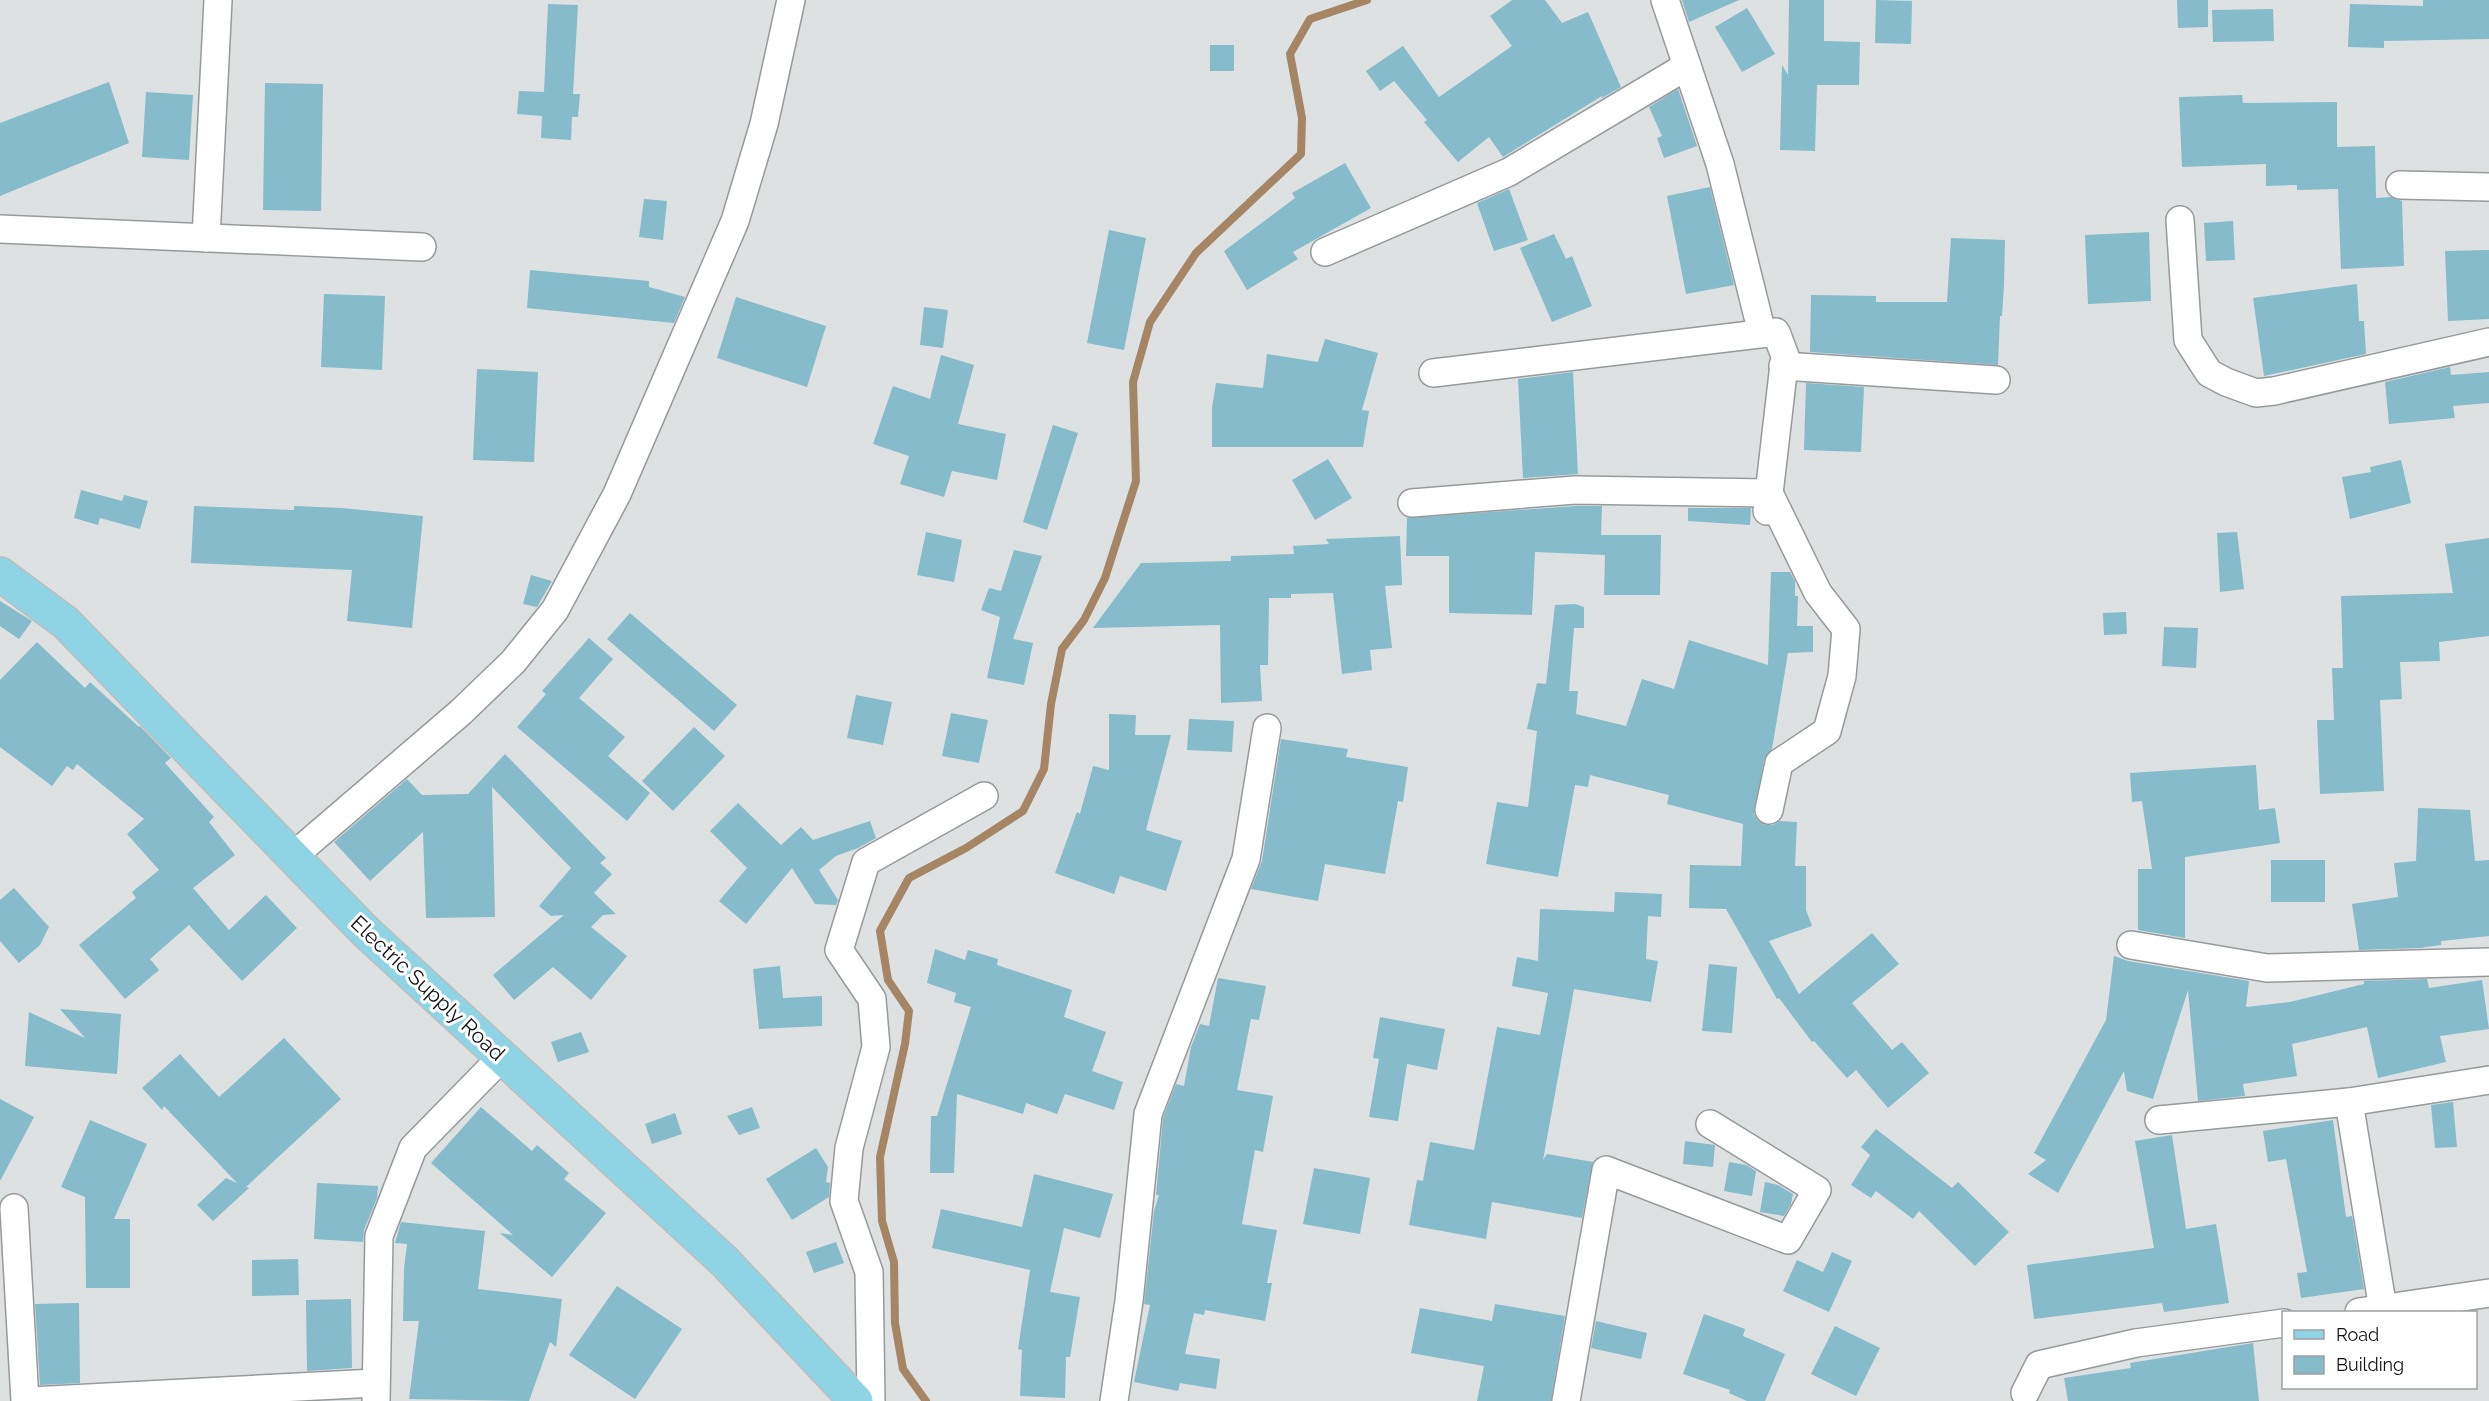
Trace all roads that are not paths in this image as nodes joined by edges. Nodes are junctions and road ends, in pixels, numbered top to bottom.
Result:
1 (218, 0) edge
2 (791, 0) edge
3 (1665, 0) edge
4 (1687, 66) junction
5 (2400, 185) dead end
6 (2489, 187) edge
7 (2180, 220) dead end
8 (0, 229) edge
9 (206, 238) junction
10 (422, 247) dead end
11 (1325, 252) dead end
12 (1762, 333) junction
13 (2489, 342) edge
14 (1784, 366) junction
15 (1433, 372) dead end
16 (1996, 380) dead end
17 (1769, 493) junction
18 (1412, 503) dead end
19 (1766, 522) dead end
20 (0, 574) edge
21 (1267, 728) dead end
22 (984, 796) dead end
23 (1768, 810) dead end
24 (292, 857) junction
25 (2131, 945) dead end
26 (2489, 962) edge
27 (502, 1057) junction
28 (2489, 1080) edge
29 (2349, 1102) junction
30 (2158, 1120) dead end
31 (1710, 1124) dead end
32 (14, 1208) dead end
33 (2489, 1293) edge
34 (2371, 1311) edge
35 (2282, 1323) edge
36 (376, 1392) edge
37 (2025, 1393) dead end
38 (0, 1401) edge
39 (14, 1401) edge
40 (25, 1401) edge
41 (31, 1401) edge
42 (856, 1401) edge
43 (871, 1401) edge
44 (1114, 1401) edge
45 (1566, 1401) edge

1 - 9 street
2 - 24 street
3 - 4 street
4 - 11 street
4 - 12 street
5 - 6 street
7 - 13 street
8 - 9 street
9 - 10 street
12 - 14 street
12 - 15 street
14 - 16 street
14 - 17 street
17 - 18 street
17 - 19 street
17 - 23 street
20 - 24 main road, Electric Supply Road
21 - 44 street
22 - 43 street
24 - 27 main road, Electric Supply Road
25 - 26 street
27 - 36 street
27 - 42 main road, Electric Supply Road
28 - 29 street
29 - 30 street
29 - 34 street
31 - 45 street
32 - 40 street
33 - 34 street
35 - 37 street
36 - 41 street
38 - 39 street

